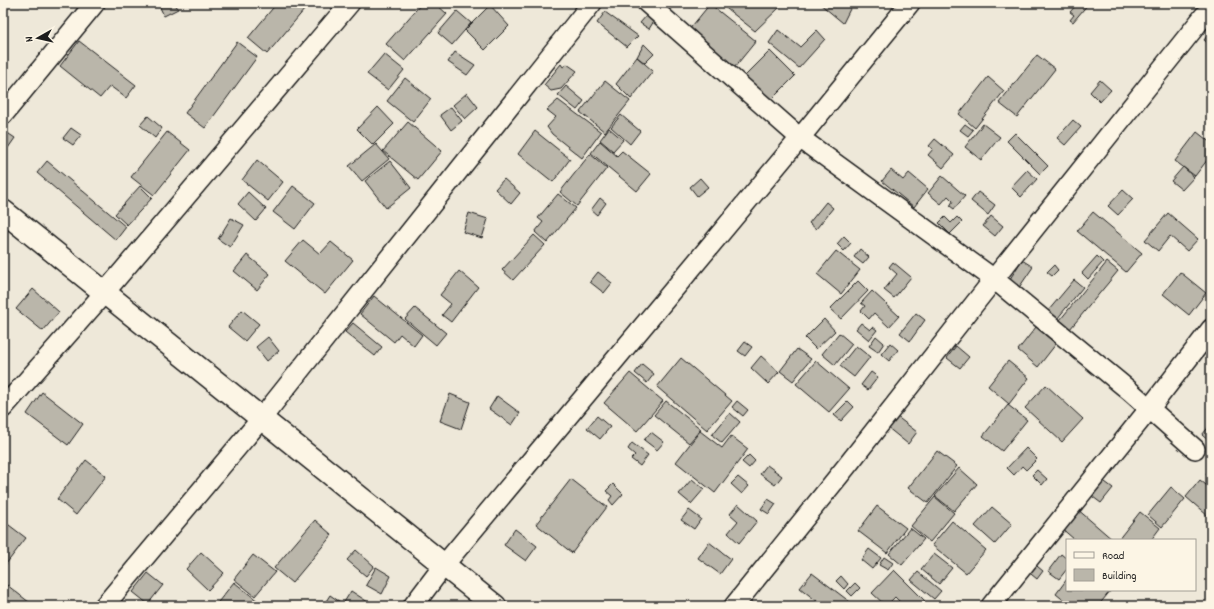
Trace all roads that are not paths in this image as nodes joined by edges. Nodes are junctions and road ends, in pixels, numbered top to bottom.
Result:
1 (95, 3) edge
2 (350, 3) edge
3 (592, 3) edge
4 (647, 3) edge
5 (910, 3) edge
6 (1211, 7) edge
7 (3, 115) edge
8 (800, 138) junction
9 (3, 211) edge
10 (994, 279) junction
11 (105, 292) junction
12 (1211, 329) edge
13 (3, 408) edge
14 (1150, 408) junction
15 (262, 419) junction
16 (1195, 450) dead end
17 (444, 565) junction
18 (104, 606) edge
19 (413, 606) edge
20 (495, 606) edge
21 (734, 606) edge
22 (991, 606) edge

1 - 7 street
2 - 11 street
3 - 15 street
4 - 8 street
5 - 8 street
6 - 10 street
8 - 10 street
8 - 17 street
9 - 11 street
10 - 14 street
10 - 21 street
11 - 13 street
11 - 15 street
12 - 14 street
14 - 16 street
14 - 22 street
15 - 17 street
15 - 18 street
17 - 19 street
17 - 20 street

